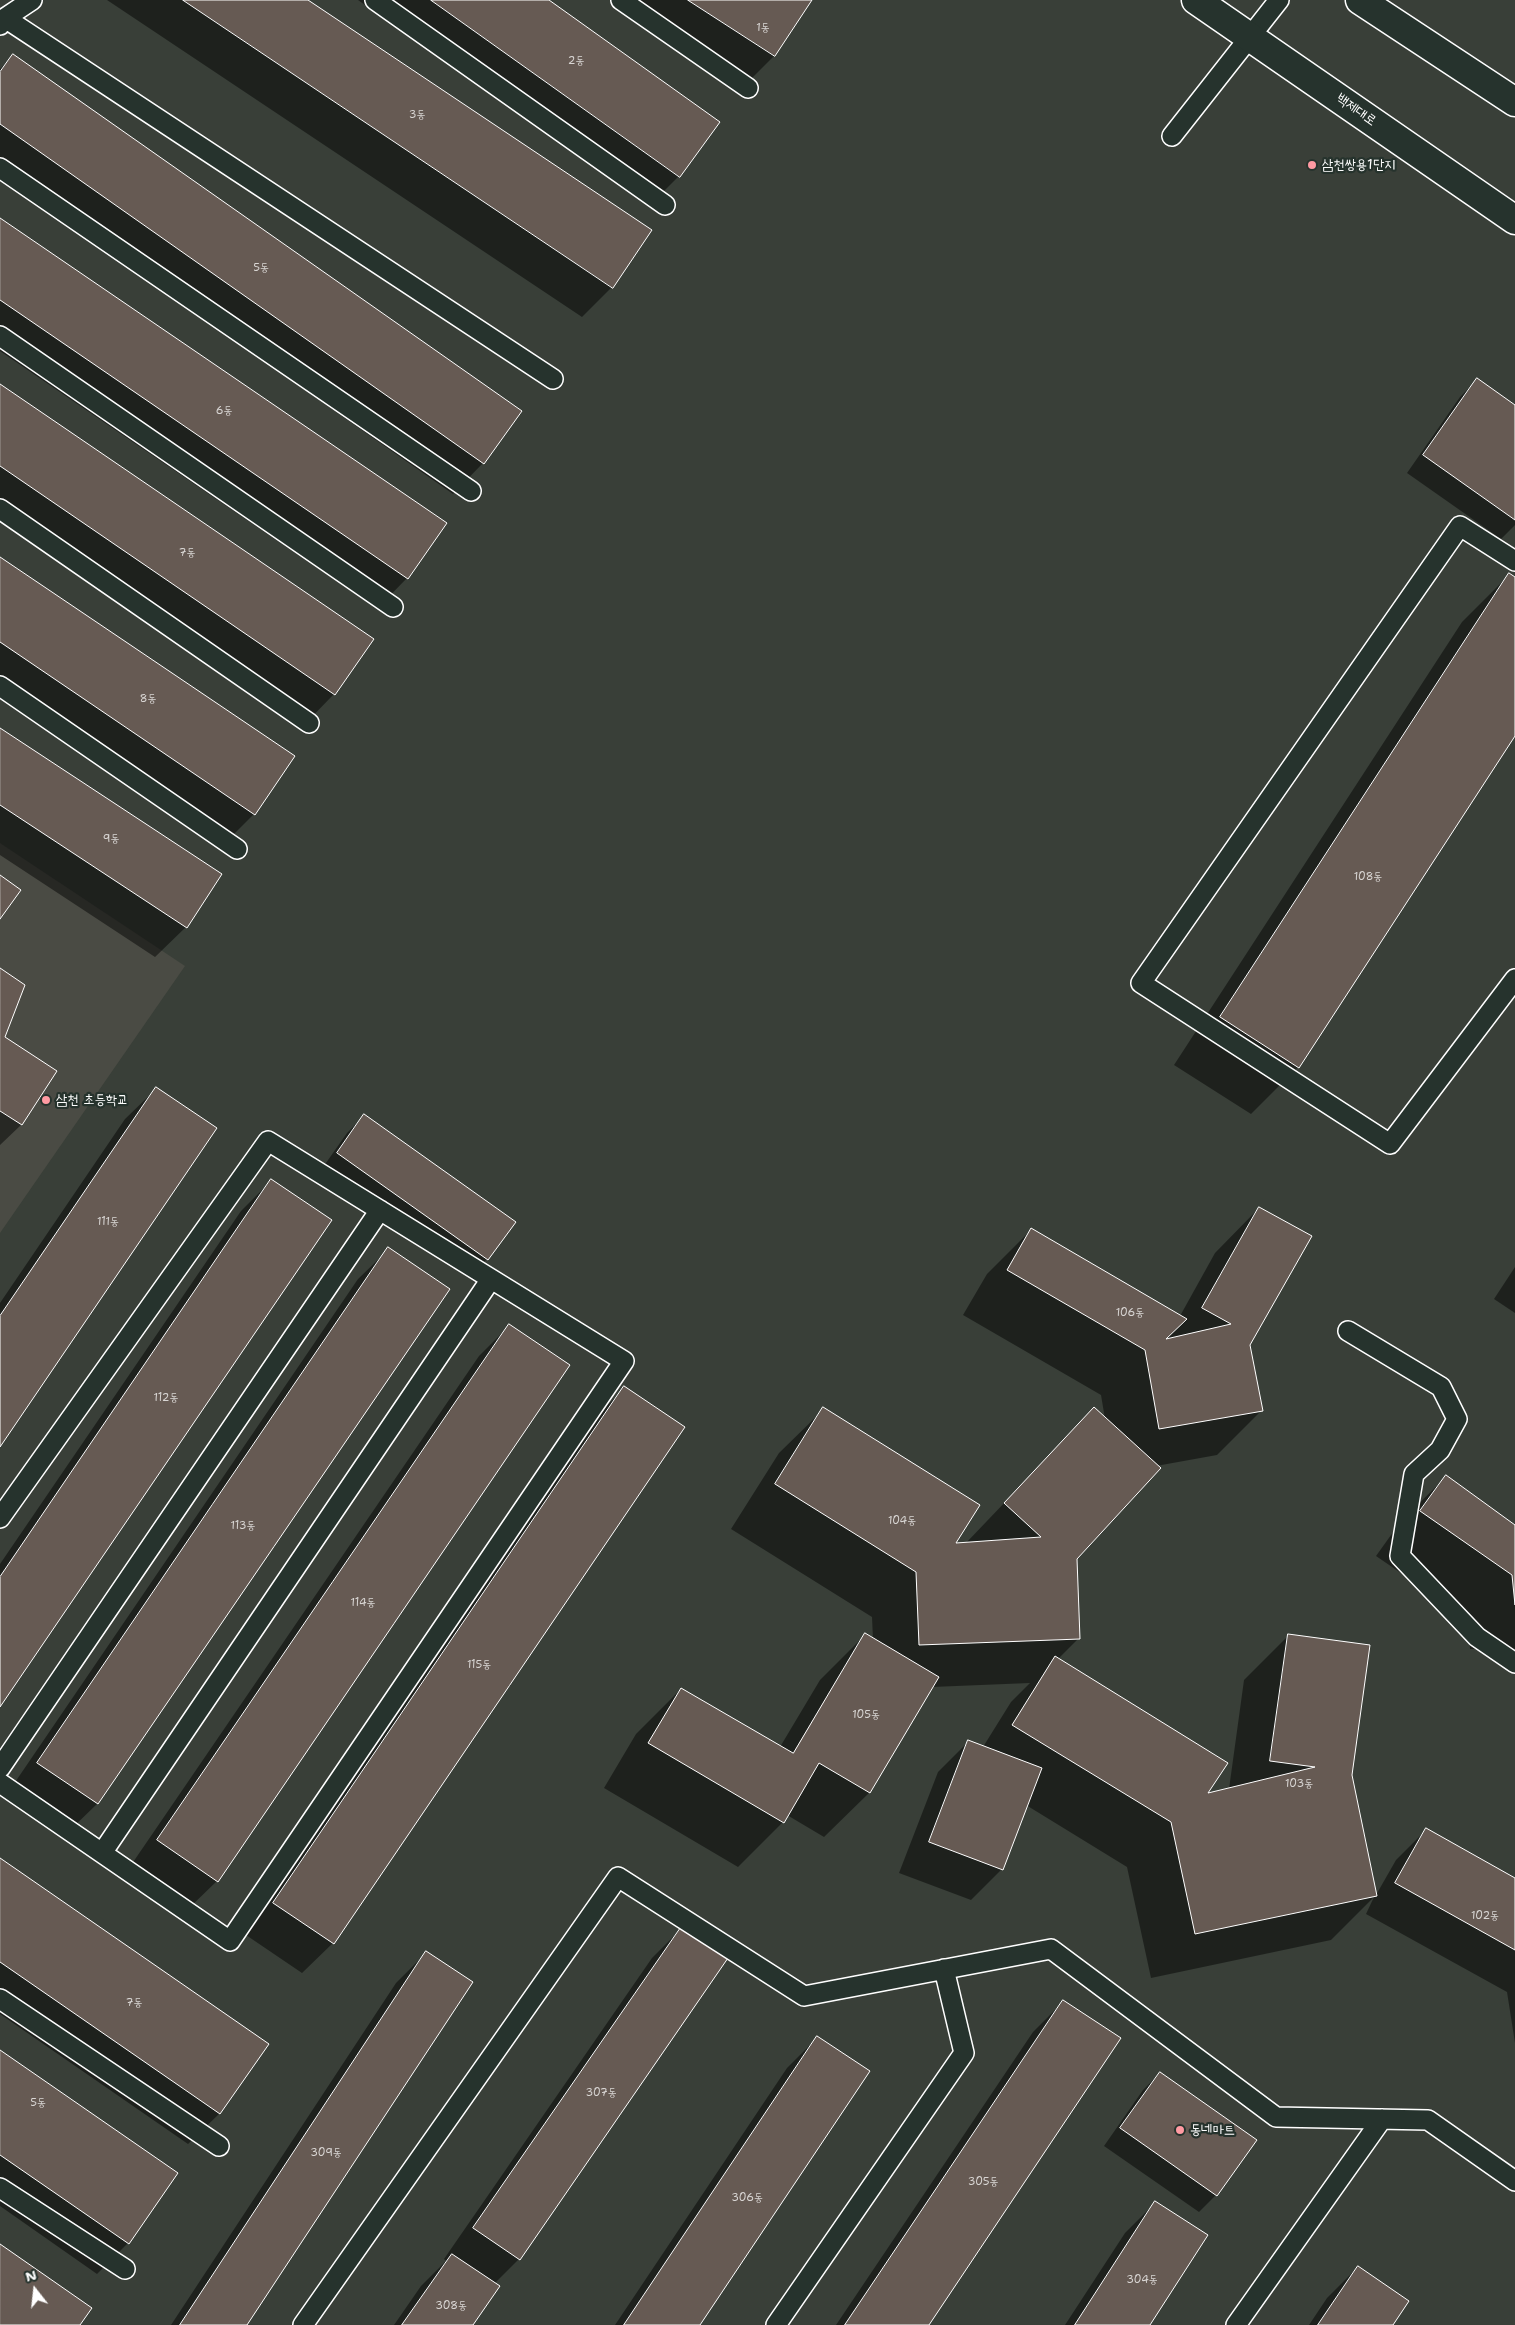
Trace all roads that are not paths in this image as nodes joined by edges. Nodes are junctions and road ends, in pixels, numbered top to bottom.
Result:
1 (32, 0) edge
2 (376, 0) edge
3 (621, 0) edge
4 (1196, 0) edge
5 (1279, 0) edge
6 (1360, 0) edge
7 (2, 22) edge
8 (1250, 37) junction
9 (748, 88) dead end
10 (1515, 102) edge
11 (1172, 136) dead end
12 (0, 168) edge
13 (665, 205) dead end
14 (1515, 220) edge
15 (0, 336) edge
16 (553, 379) dead end
17 (471, 492) dead end
18 (0, 509) edge
19 (1515, 561) edge
20 (393, 607) dead end
21 (0, 686) edge
22 (309, 723) dead end
23 (237, 849) dead end
24 (1515, 979) edge
25 (380, 1210) junction
26 (491, 1279) junction
27 (1348, 1330) dead end
28 (0, 1518) edge
29 (1515, 1663) edge
30 (0, 1768) edge
31 (0, 1783) edge
32 (102, 1853) junction
33 (944, 1969) junction
34 (0, 1999) edge
35 (1382, 2119) junction
36 (219, 2146) dead end
37 (1515, 2181) edge
38 (0, 2188) edge
39 (125, 2269) dead end
40 (303, 2325) edge
41 (776, 2325) edge
42 (1236, 2325) edge

1 - 7 lane
2 - 13 lane
3 - 9 lane
4 - 8 street, 백제대로
5 - 8 lane
6 - 10 street
7 - 16 lane
8 - 11 lane
8 - 14 street, 백제대로
12 - 17 lane
15 - 20 lane
18 - 22 lane
19 - 24 lane
21 - 23 lane
25 - 26 lane
25 - 28 lane
25 - 30 lane
26 - 32 lane
26 - 32 lane
27 - 29 lane
31 - 32 lane
33 - 35 lane
33 - 40 lane
33 - 41 lane
34 - 36 lane
35 - 37 lane
35 - 42 lane
38 - 39 lane

